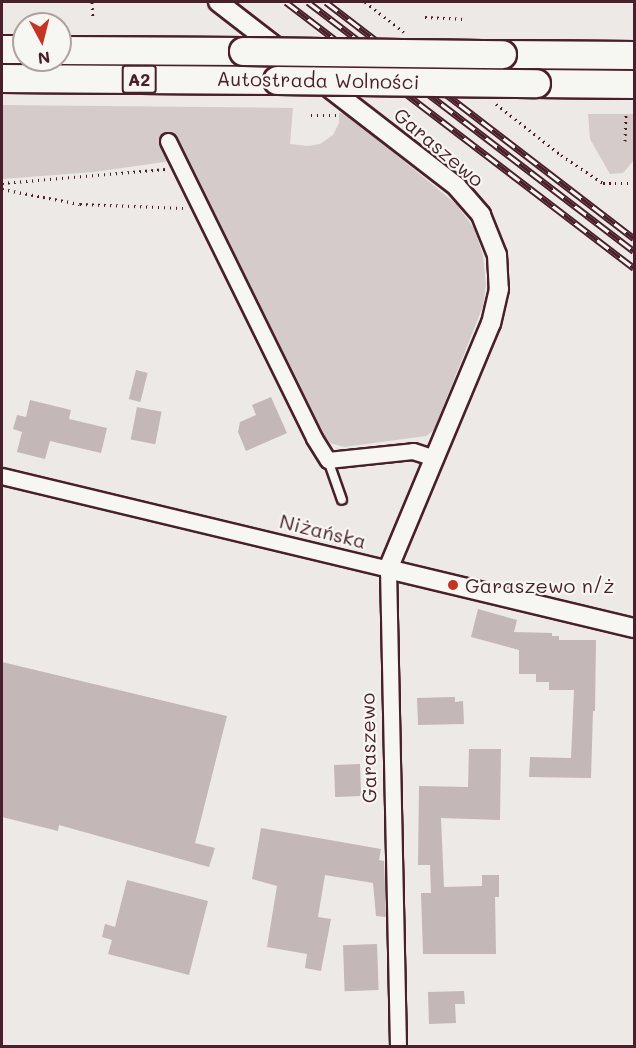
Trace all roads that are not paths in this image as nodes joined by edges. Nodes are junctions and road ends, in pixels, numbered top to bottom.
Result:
1 (218, 2) edge
2 (72, 50) edge
3 (634, 55) edge
4 (2, 78) edge
5 (634, 84) edge
6 (168, 141) dead end
7 (435, 458) junction
8 (328, 460) junction
9 (2, 476) edge
10 (342, 500) dead end
11 (388, 569) junction
12 (634, 628) edge
13 (398, 1047) edge

1 - 7 street, Garaszewo
2 - 3 highway, Autostrada Wolności / A2, bridge
4 - 5 highway, Autostrada Wolności / A2, bridge
6 - 8 street
7 - 8 street
7 - 11 street, Garaszewo
8 - 10 lane
9 - 11 street, Niżańska
11 - 12 street, Niżańska
11 - 13 street, Garaszewo

